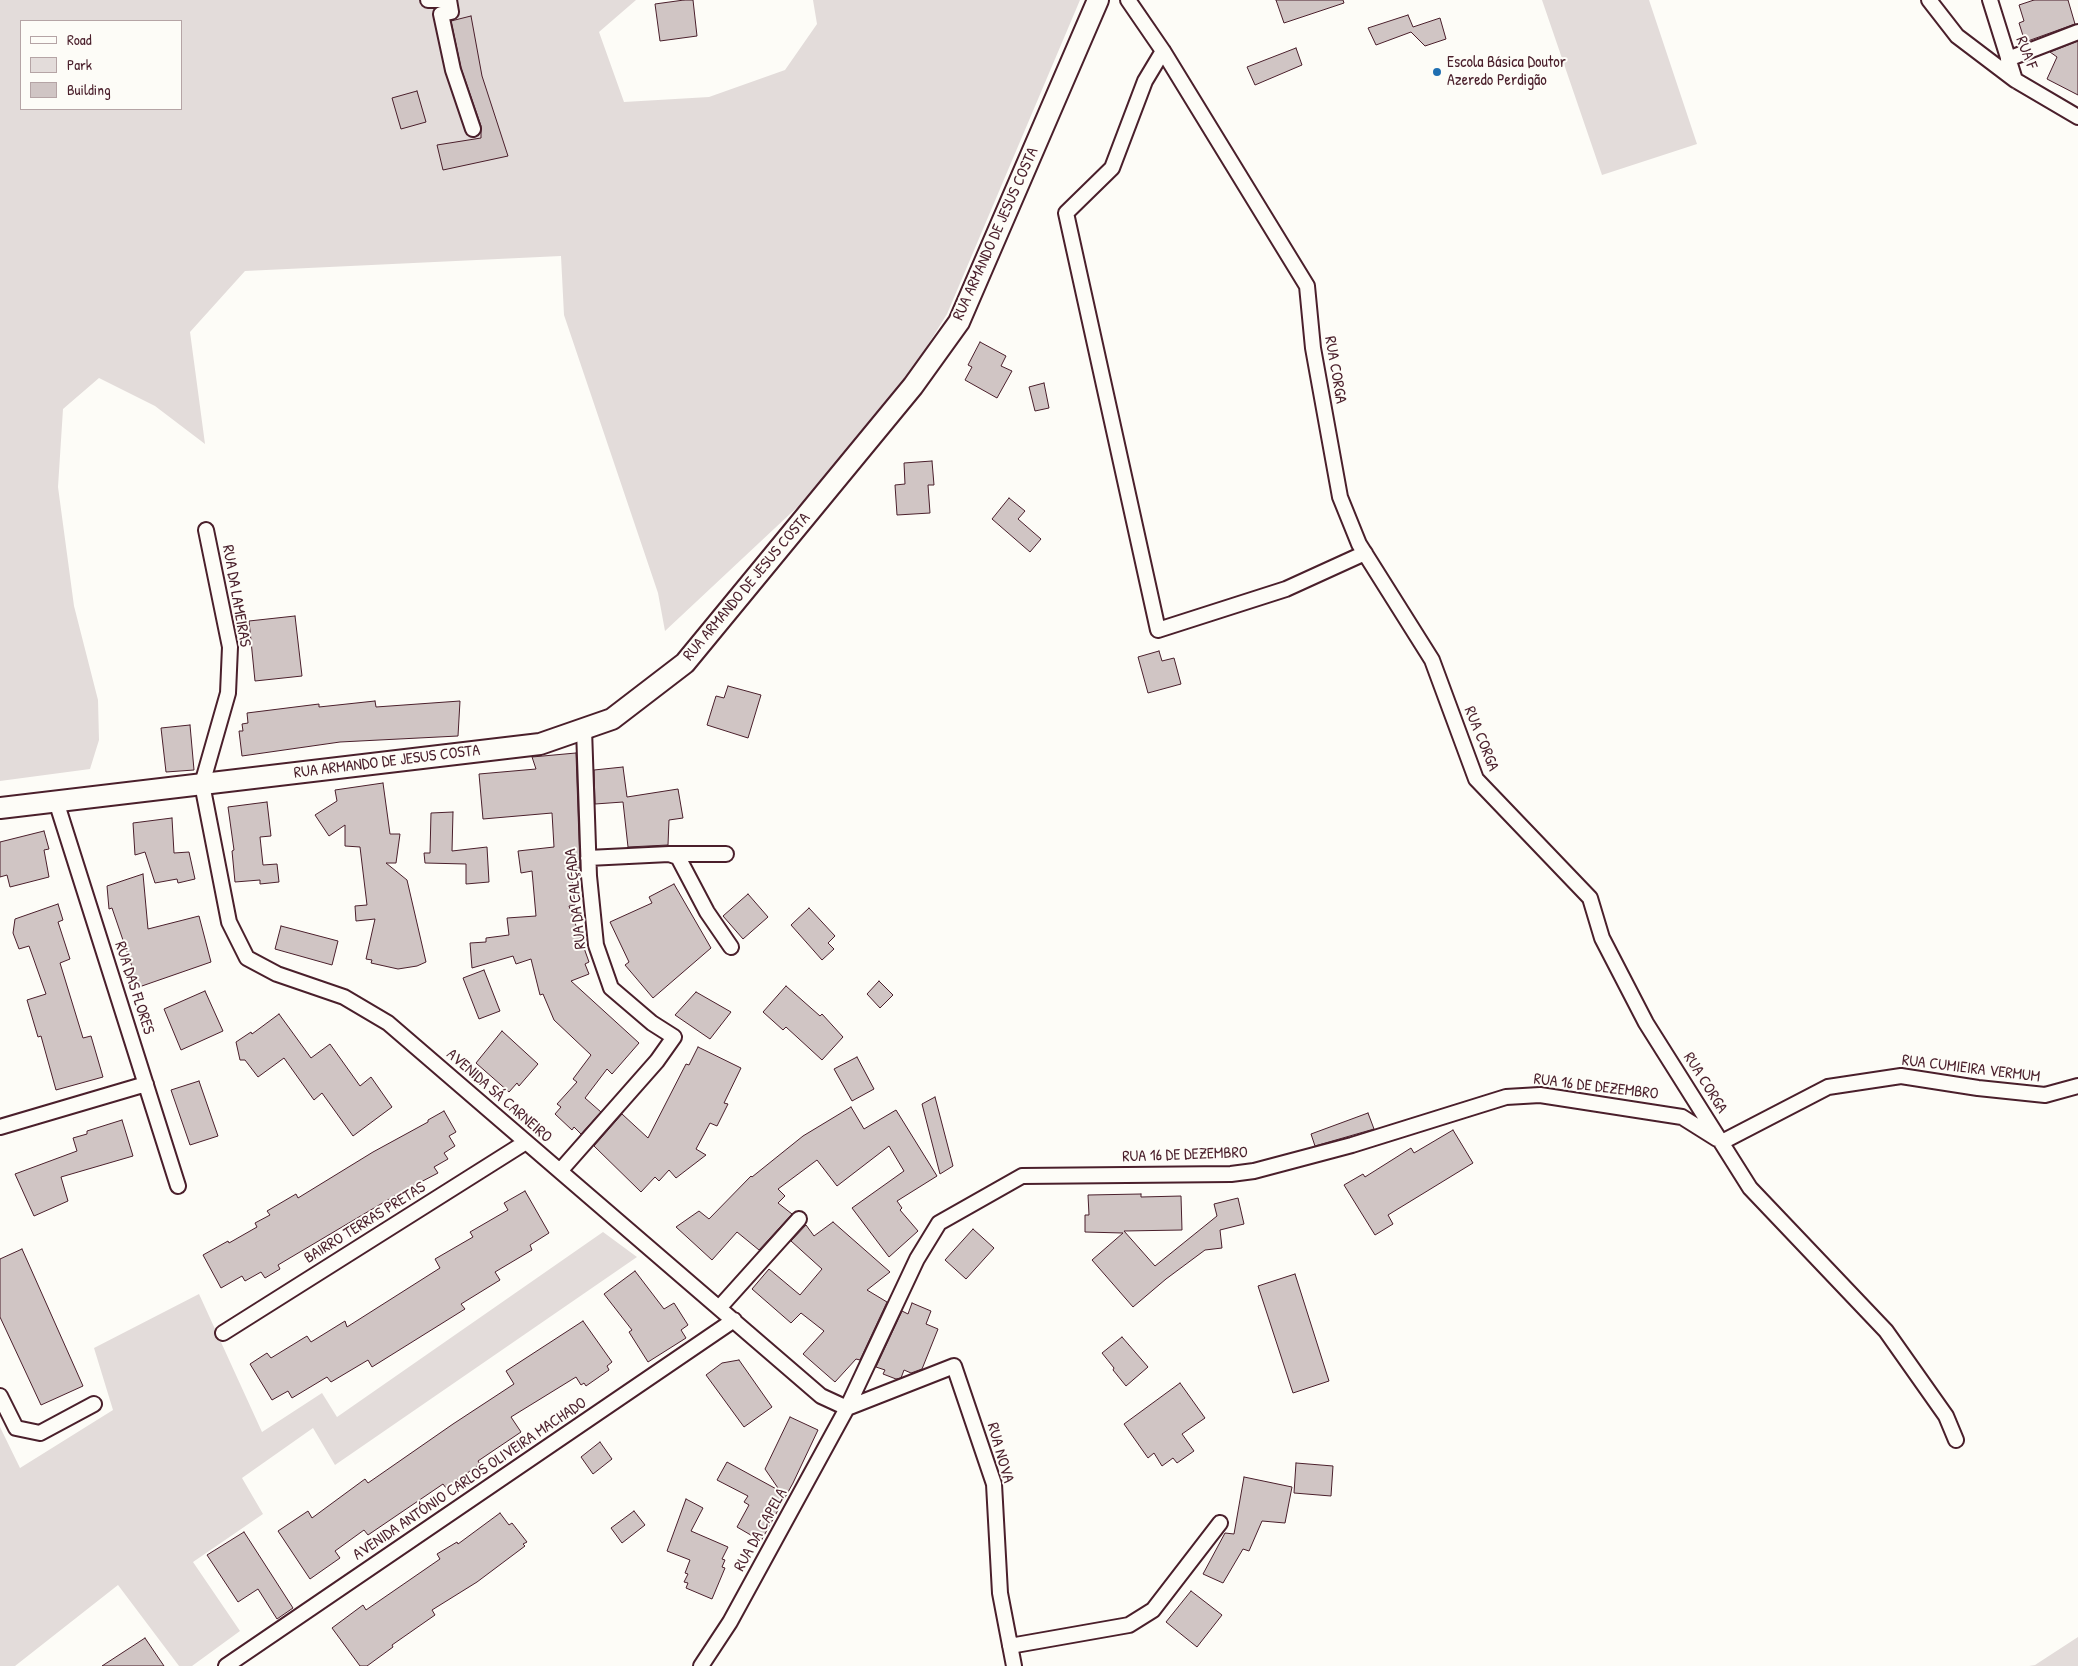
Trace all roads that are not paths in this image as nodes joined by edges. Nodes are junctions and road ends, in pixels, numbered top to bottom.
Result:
1 (428, 0) edge
2 (441, 0) edge
3 (450, 0) edge
4 (1098, 0) edge
5 (1128, 0) edge
6 (1929, 0) edge
7 (1990, 0) edge
8 (2078, 32) edge
9 (1163, 51) junction
10 (2008, 59) junction
11 (2015, 80) junction
12 (2078, 117) edge
13 (473, 128) dead end
14 (206, 530) dead end
15 (1364, 553) junction
16 (584, 729) junction
17 (202, 784) junction
18 (56, 801) junction
19 (0, 808) edge
20 (669, 854) junction
21 (726, 854) dead end
22 (588, 858) junction
23 (731, 947) dead end
24 (146, 1084) junction
25 (2078, 1086) edge
26 (0, 1127) edge
27 (526, 1142) junction
28 (1722, 1142) junction
29 (560, 1171) junction
30 (178, 1186) dead end
31 (799, 1219) dead end
32 (719, 1308) junction
33 (734, 1320) junction
34 (223, 1333) dead end
35 (0, 1396) edge
36 (94, 1404) dead end
37 (847, 1408) junction
38 (1956, 1440) dead end
39 (1220, 1523) dead end
40 (1010, 1646) junction
41 (226, 1666) edge
42 (701, 1666) edge
43 (1014, 1666) edge

1 - 2 street
3 - 13 street
4 - 16 street, RUA ARMANDO DE JESUS COSTA
5 - 9 street, RUA CORGA
6 - 11 street
7 - 10 street, RUA F
8 - 10 street
9 - 15 street, RUA CORGA
9 - 15 street
10 - 11 street, RUA F
11 - 12 street, RUA F
14 - 17 street, RUA DA LAMEIRAS
15 - 28 street, RUA CORGA
16 - 17 street, RUA ARMANDO DE JESUS COSTA
16 - 22 street, RUA DA CALÇADA
17 - 18 street, RUA ARMANDO DE JESUS COSTA
17 - 27 street, AVENIDA SÁ CARNEIRO
18 - 19 street, RUA ARMANDO DE JESUS COSTA
18 - 24 street, RUA DAS FLORES
20 - 21 street
20 - 22 street
20 - 23 street
22 - 29 street, RUA DA CALÇADA
24 - 26 street
24 - 30 street, RUA DAS FLORES
25 - 28 street, RUA CUMIEIRA VERMUM
27 - 29 street, AVENIDA SÁ CARNEIRO
27 - 34 street, BAIRRO TERRAS PRETAS
28 - 37 street, RUA 16 DE DEZEMBRO
28 - 38 street, RUA CORGA
29 - 32 street, AVENIDA SÁ CARNEIRO
31 - 32 street
32 - 33 street, AVENIDA SÁ CARNEIRO
33 - 37 street, AVENIDA SÁ CARNEIRO
33 - 41 street, AVENIDA ANTÓNIO CARLOS OLIVEIRA MACHADO
35 - 36 street
37 - 40 street, RUA NOVA
37 - 42 street, RUA DA CAPELA
39 - 40 street
40 - 43 street, RUA NOVA

